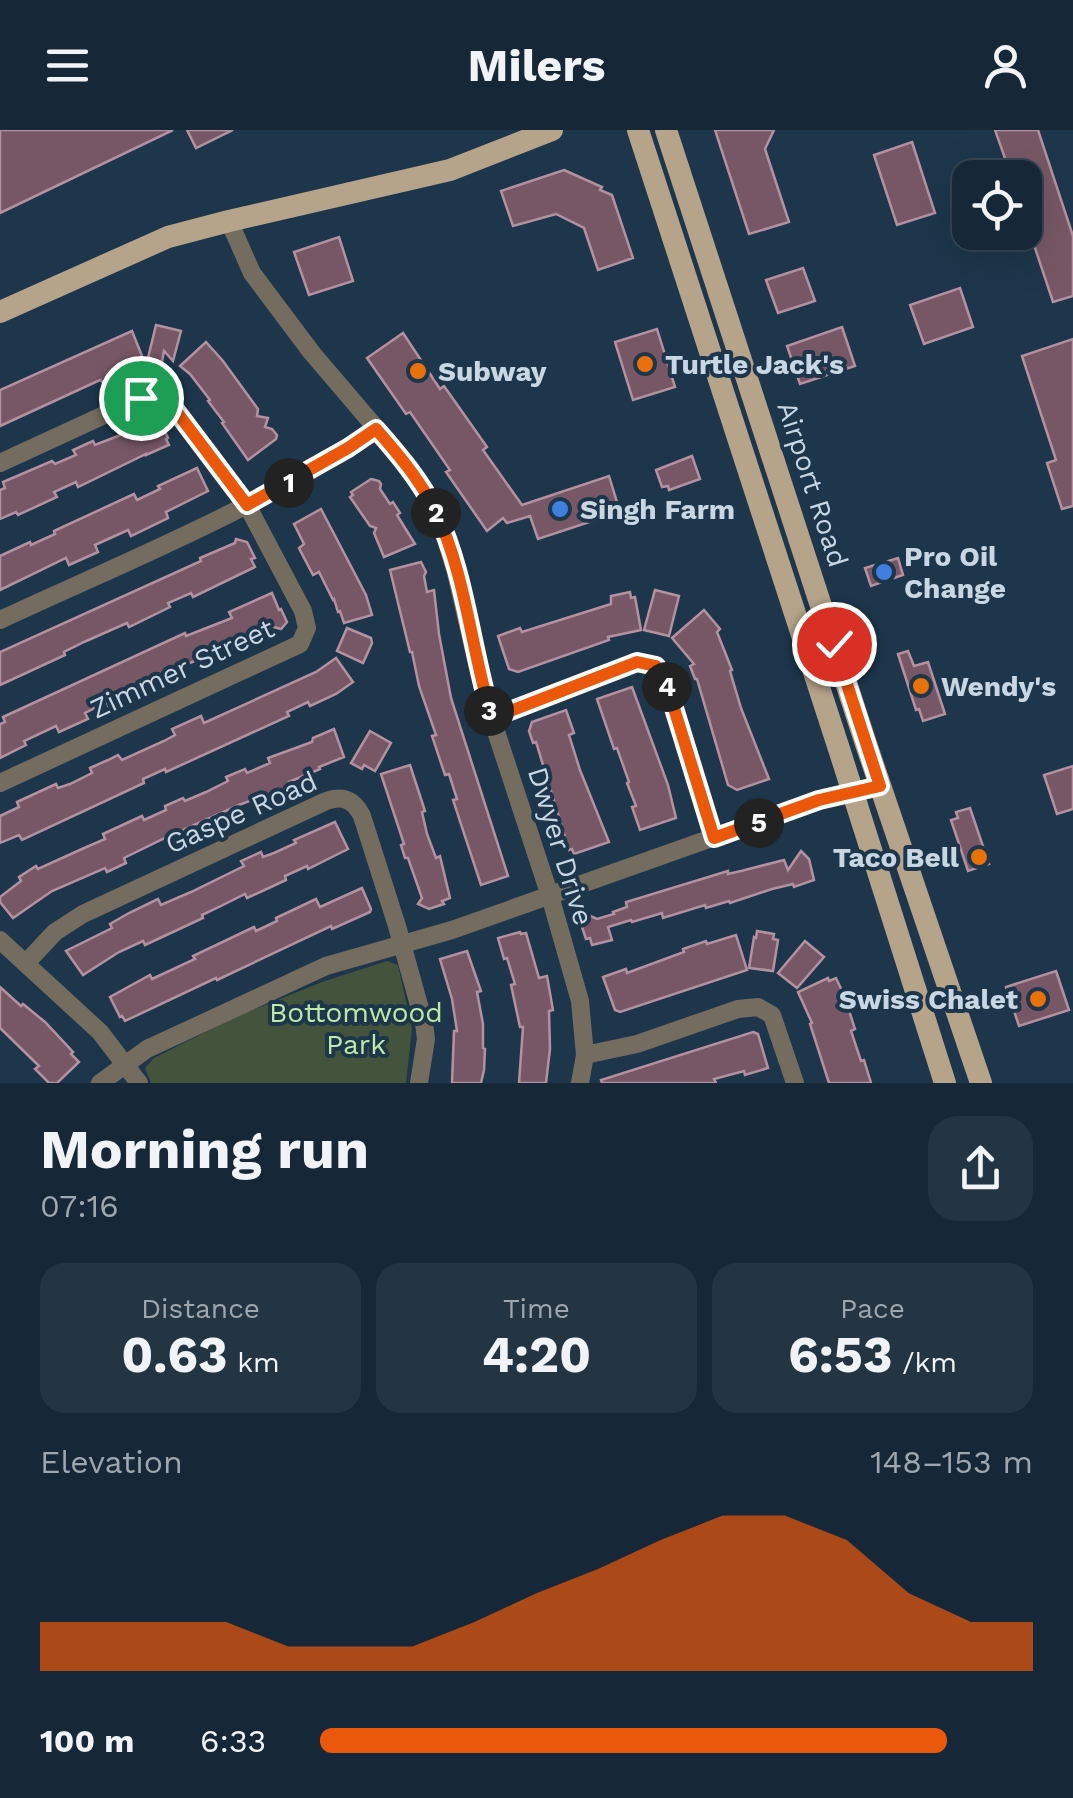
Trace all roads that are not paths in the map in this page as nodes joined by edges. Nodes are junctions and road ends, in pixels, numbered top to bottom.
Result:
1 (552, 130) edge
2 (638, 130) edge
3 (666, 130) edge
4 (229, 220) junction
5 (0, 312) edge
6 (376, 429) junction
7 (0, 463) edge
8 (247, 505) junction
9 (0, 620) edge
10 (492, 718) junction
11 (0, 782) edge
12 (880, 786) junction
13 (853, 792) junction
14 (714, 838) junction
15 (550, 896) junction
16 (0, 940) edge
17 (402, 944) junction
18 (26, 963) junction
19 (585, 1055) junction
20 (124, 1064) junction
21 (100, 1083) edge
22 (139, 1083) edge
23 (420, 1083) edge
24 (580, 1083) edge
25 (795, 1083) edge
26 (944, 1083) edge
27 (981, 1083) edge

1 - 4 main road
2 - 13 main road, Airport Road
3 - 12 main road, Airport Road
4 - 5 main road
4 - 6 street, Dwyer Drive
6 - 8 street
6 - 10 street, Dwyer Drive
7 - 8 street
8 - 9 street
8 - 11 street, Zimmer Street
10 - 14 street
10 - 15 street, Dwyer Drive
12 - 13 street
12 - 27 main road, Airport Road
13 - 14 street
13 - 26 main road, Airport Road
14 - 15 street
15 - 17 street
15 - 19 street, Dwyer Drive
16 - 18 street
17 - 18 street, Gaspe Road
17 - 20 street
17 - 23 street
18 - 20 street
19 - 24 street, Dwyer Drive
19 - 25 street
20 - 21 street
20 - 22 street

